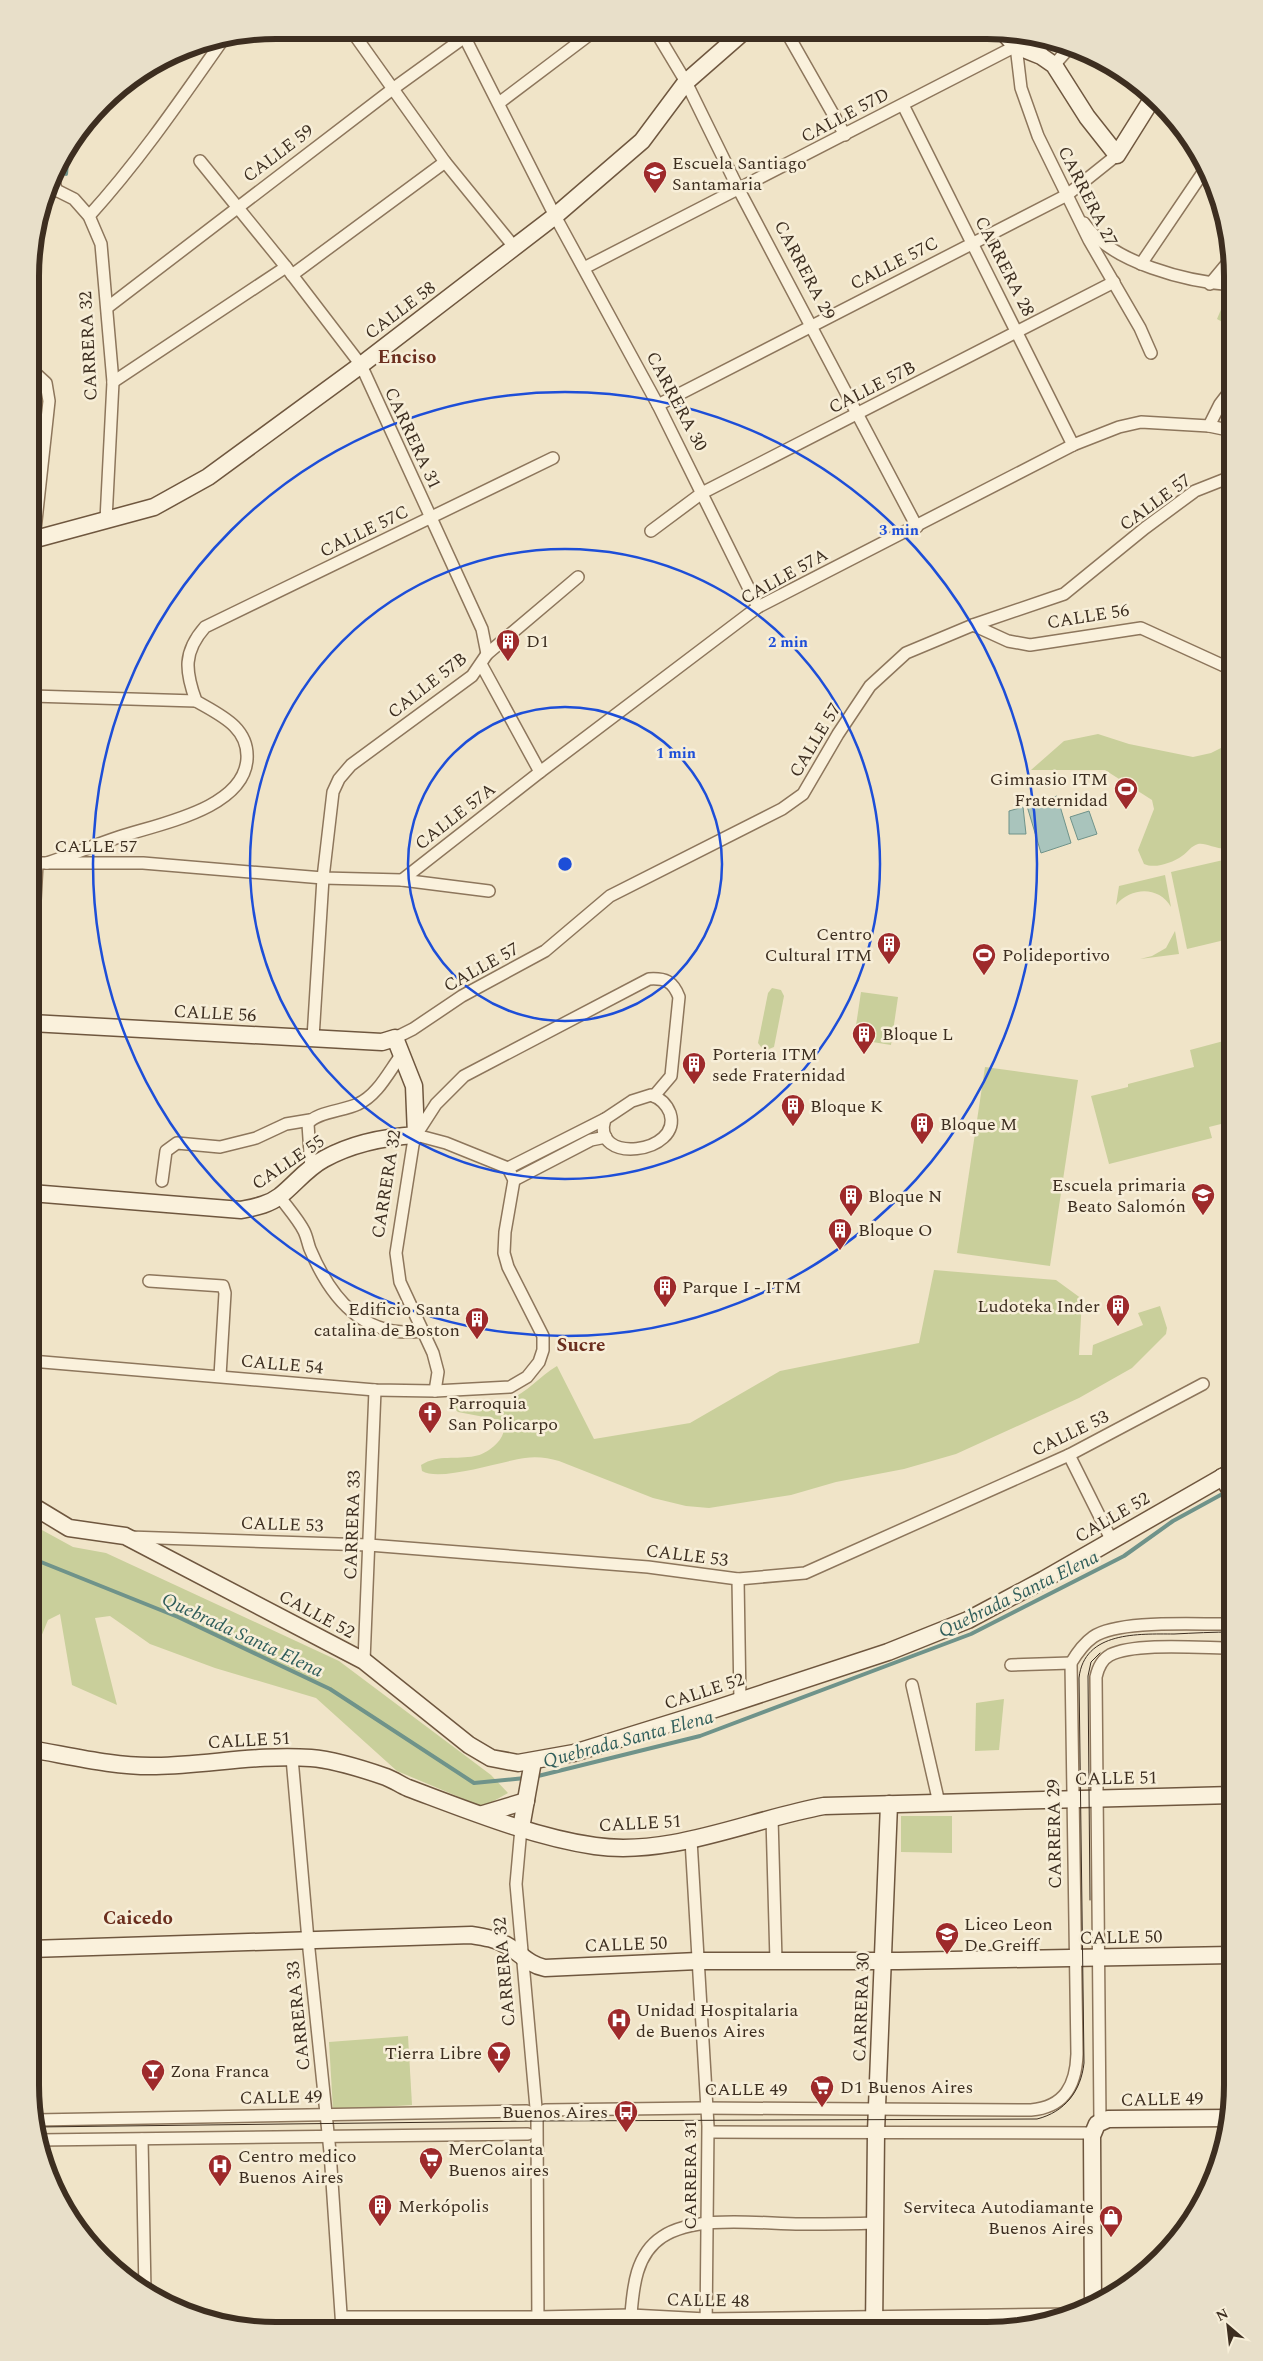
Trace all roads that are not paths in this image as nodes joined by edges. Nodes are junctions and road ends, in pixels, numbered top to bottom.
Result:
1 (358, 39) edge
2 (463, 39) edge
3 (471, 39) edge
4 (584, 39) edge
5 (660, 39) edge
6 (735, 39) edge
7 (790, 39) edge
8 (1010, 40) edge
9 (219, 46) edge
10 (1043, 46) edge
11 (1062, 51) edge
12 (1047, 60) junction
13 (686, 82) junction
14 (394, 88) junction
15 (499, 103) junction
16 (1149, 103) edge
17 (903, 104) junction
18 (845, 135) junction
19 (1117, 155) junction
20 (200, 162) dead end
21 (445, 162) junction
22 (1202, 175) edge
23 (739, 190) junction
24 (54, 193) edge
25 (1066, 195) junction
26 (237, 207) junction
27 (1074, 207) junction
28 (88, 216) junction
29 (555, 216) junction
30 (971, 244) junction
31 (515, 248) junction
32 (1141, 264) junction
33 (1224, 267) edge
34 (584, 268) junction
35 (289, 271) junction
36 (1114, 282) junction
37 (1210, 284) junction
38 (1224, 285) edge
39 (108, 307) junction
40 (811, 325) junction
41 (1016, 332) junction
42 (1151, 353) dead end
43 (361, 365) junction
44 (39, 374) edge
45 (113, 382) junction
46 (1224, 399) edge
47 (658, 405) junction
48 (857, 414) junction
49 (1209, 426) junction
50 (1224, 429) edge
51 (1073, 446) junction
52 (554, 458) dead end
53 (1224, 480) edge
54 (39, 488) edge
55 (702, 493) junction
56 (431, 518) junction
57 (106, 520) junction
58 (918, 527) junction
59 (651, 531) dead end
60 (39, 538) edge
61 (578, 577) dead end
62 (758, 607) junction
63 (973, 625) junction
64 (484, 659) junction
65 (1224, 666) edge
66 (39, 696) edge
67 (196, 701) junction
68 (540, 772) junction
69 (39, 863) edge
70 (323, 878) junction
71 (402, 880) junction
72 (489, 891) dead end
73 (39, 1023) edge
74 (313, 1038) junction
75 (395, 1038) junction
76 (402, 1054) junction
77 (654, 1096) junction
78 (605, 1119) junction
79 (310, 1120) junction
80 (416, 1136) junction
81 (606, 1137) junction
82 (311, 1168) junction
83 (508, 1168) junction
84 (514, 1180) junction
85 (162, 1181) dead end
86 (39, 1194) edge
87 (279, 1196) junction
88 (149, 1281) dead end
89 (422, 1330) junction
90 (39, 1362) edge
91 (220, 1376) junction
92 (1203, 1384) dead end
93 (375, 1390) junction
94 (435, 1391) junction
95 (1069, 1455) junction
96 (1224, 1483) edge
97 (39, 1510) edge
98 (125, 1536) junction
99 (1111, 1540) junction
100 (369, 1545) junction
101 (738, 1579) junction
102 (1224, 1624) edge
103 (1224, 1648) edge
104 (364, 1661) junction
105 (1071, 1663) junction
106 (1010, 1665) dead end
107 (912, 1685) dead end
108 (740, 1701) junction
109 (39, 1751) edge
110 (292, 1758) junction
111 (532, 1766) junction
112 (1224, 1795) edge
113 (527, 1799) junction
114 (1074, 1799) junction
115 (1097, 1799) junction
116 (939, 1803) junction
117 (889, 1804) junction
118 (483, 1814) junction
119 (772, 1818) junction
120 (521, 1828) junction
121 (691, 1840) junction
122 (308, 1940) junction
123 (39, 1949) edge
124 (1224, 1955) edge
125 (522, 1956) junction
126 (1098, 1957) junction
127 (1076, 1958) junction
128 (698, 1961) junction
129 (776, 1961) junction
130 (883, 1961) junction
131 (1063, 2096) joint
132 (707, 2108) junction
133 (545, 2110) dead end
134 (877, 2110) junction
135 (527, 2111) dead end
136 (326, 2116) junction
137 (1222, 2118) edge
138 (42, 2120) edge
139 (1097, 2126) junction
140 (709, 2132) junction
141 (876, 2132) junction
142 (528, 2134) dead end
143 (329, 2137) junction
144 (142, 2139) junction
145 (45, 2140) edge
146 (708, 2223) junction
147 (874, 2223) junction
148 (145, 2283) edge
149 (1093, 2297) edge
150 (631, 2315) junction
151 (1044, 2315) edge
152 (342, 2317) junction
153 (538, 2317) junction
154 (342, 2322) edge
155 (538, 2322) edge
156 (684, 2322) edge
157 (706, 2322) edge
158 (874, 2322) edge
159 (896, 2322) edge

1 - 14 street
2 - 14 street, CALLE 59
3 - 15 street, CARRERA 30
4 - 15 street
5 - 13 street, CARRERA 29
6 - 13 street, CALLE 58
7 - 18 street
8 - 12 street
8 - 17 street, CALLE 57D
8 - 25 street, CARRERA 27
9 - 28 street
10 - 12 street
11 - 12 street
12 - 19 street
13 - 23 street, CARRERA 29
13 - 29 street, CALLE 58
14 - 21 street
14 - 26 street, CALLE 59
15 - 29 street, CARRERA 30
16 - 19 street
17 - 18 street, CALLE 57D
17 - 30 street, CARRERA 28
18 - 23 street, CALLE 57D
19 - 25 street, CALLE 57C
20 - 26 street, CARRERA 31
21 - 31 street
21 - 35 street
22 - 32 street
23 - 34 street, CALLE 57D
23 - 40 street, CARRERA 29
24 - 28 street, CARRERA 32
25 - 27 street, CARRERA 27
25 - 30 street, CALLE 57C
26 - 35 street, CARRERA 31
26 - 39 street, CALLE 59
27 - 32 street
27 - 36 street, CARRERA 27
28 - 39 street, CARRERA 32
29 - 31 street, CALLE 58
29 - 34 street, CARRERA 30
30 - 40 street, CALLE 57C
30 - 41 street, CARRERA 28
31 - 43 street, CALLE 58
32 - 37 street
33 - 37 street
34 - 47 street, CARRERA 30
35 - 43 street, CARRERA 31
35 - 45 street
36 - 41 street, CALLE 57B
36 - 42 street, CARRERA 27
37 - 38 street
39 - 45 street, CARRERA 32
40 - 47 street, CALLE 57C
40 - 48 street, CARRERA 29
41 - 48 street, CALLE 57B
41 - 51 street, CARRERA 28
43 - 56 street, CARRERA 31
43 - 57 street, CALLE 58
44 - 54 street
45 - 57 street, CARRERA 32
46 - 49 street
47 - 55 street, CARRERA 30
48 - 55 street, CALLE 57B
48 - 58 street, CARRERA 29
49 - 50 street, CALLE 57A
49 - 51 street, CALLE 57A
51 - 58 street, CALLE 57A
52 - 56 street, CALLE 57C
53 - 63 street, CALLE 57
55 - 59 street, CALLE 57B
55 - 62 street, CARRERA 30
56 - 64 street, CARRERA 31
56 - 67 street, CALLE 57C
57 - 60 street, CALLE 58
58 - 62 street, CALLE 57A
61 - 64 street, CALLE 57B
62 - 68 street, CALLE 57A
63 - 65 street, CALLE 56
63 - 75 street, CALLE 57
64 - 68 street, CARRERA 31
64 - 70 street, CALLE 57B
66 - 67 street
67 - 69 street
68 - 71 street, CALLE 57A
69 - 70 street, CALLE 57
70 - 71 street, CALLE 57
70 - 74 street
71 - 72 street, CALLE 57
73 - 74 street, CALLE 56
74 - 75 street, CALLE 56
75 - 76 street, CARRERA 32
76 - 79 street
76 - 80 street, CARRERA 32
77 - 78 street
77 - 80 street
77 - 81 street
78 - 81 street
78 - 83 street
79 - 82 street
79 - 85 street
80 - 82 street, CALLE 55
80 - 83 street
80 - 89 street, CARRERA 32
81 - 84 street
82 - 87 street, CALLE 55
83 - 84 street
84 - 94 street, CALLE 54
86 - 87 street, CALLE 55
87 - 89 street
88 - 91 street
89 - 94 street, CARRERA 32
90 - 91 street, CALLE 54
91 - 93 street, CALLE 54
92 - 95 street, CALLE 53
93 - 94 street, CALLE 54
93 - 100 street, CARRERA 33
95 - 99 street
95 - 101 street, CALLE 53
96 - 99 street, CALLE 52
97 - 98 street, CALLE 52
98 - 100 street, CALLE 53
98 - 104 street, CALLE 52
99 - 108 street, CALLE 52
100 - 101 street, CALLE 53
100 - 104 street, CARRERA 33
101 - 108 street
102 - 105 street
103 - 115 street
104 - 111 street, CALLE 52
105 - 106 street
105 - 114 street, CARRERA 29
107 - 116 street
108 - 111 street, CALLE 52
109 - 110 street, CALLE 51
110 - 118 street, CALLE 51
110 - 122 street, CARRERA 33
111 - 113 street, CARRERA 32
112 - 115 street, CALLE 51
113 - 118 street
113 - 120 street, CARRERA 32
114 - 115 street, CALLE 51
114 - 116 street, CALLE 51
114 - 127 street, CARRERA 29
115 - 126 street
116 - 117 street, CALLE 51
117 - 119 street, CALLE 51
117 - 130 street, CARRERA 30
118 - 120 street, CALLE 51
119 - 121 street, CALLE 51
119 - 129 street
120 - 121 street, CALLE 51
120 - 125 street, CARRERA 32
121 - 128 street, CARRERA 31
122 - 123 street, CALLE 50
122 - 125 street, CALLE 50
122 - 136 street, CARRERA 33
124 - 126 street, CALLE 50
125 - 128 street, CALLE 50
125 - 153 street, CARRERA 32
126 - 127 street, CALLE 50
126 - 139 street
127 - 130 street, CALLE 50
127 - 131 street, CARRERA 29
128 - 129 street, CALLE 50
128 - 132 street, CARRERA 31
129 - 130 street, CALLE 50
130 - 134 street, CARRERA 30
131 - 134 street, CALLE 49
132 - 133 street, CALLE 49
132 - 134 street, CALLE 49
132 - 140 street, CARRERA 31
134 - 141 street, CARRERA 30
135 - 136 street, CALLE 49
136 - 138 street, CALLE 49
136 - 143 street, CARRERA 33
137 - 139 street, CALLE 49
139 - 141 street, CALLE 49
139 - 149 street
140 - 141 street, CALLE 49
140 - 146 street, CARRERA 31
141 - 147 street, CARRERA 30
142 - 143 street
143 - 144 street
143 - 152 street, CARRERA 33
144 - 145 street
144 - 148 street
146 - 147 street
146 - 150 street
146 - 157 street, CARRERA 31
147 - 158 street, CARRERA 30
150 - 153 street, CALLE 48
150 - 156 street, CALLE 48
151 - 159 street, CALLE 48
152 - 153 street, CALLE 48
152 - 154 street, CARRERA 33
153 - 155 street, CARRERA 32

